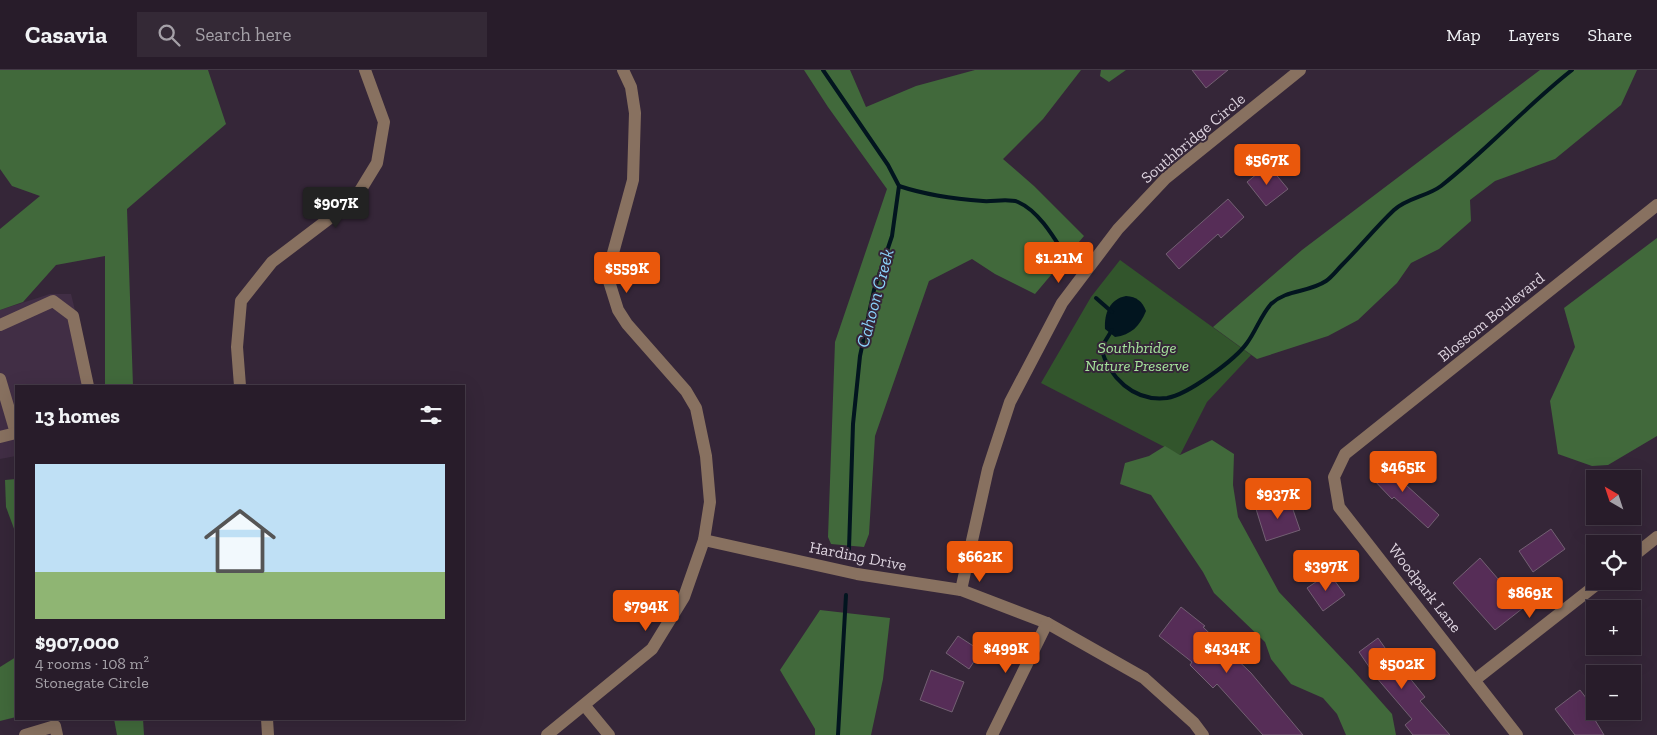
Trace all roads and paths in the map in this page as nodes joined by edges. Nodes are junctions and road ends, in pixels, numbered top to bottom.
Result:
1 (365, 70) edge
2 (623, 70) edge
3 (1300, 70) edge
4 (1657, 205) edge
5 (0, 325) edge
6 (0, 379) edge
7 (88, 385) edge
8 (240, 385) edge
9 (2, 393) edge
10 (15, 430) edge
11 (15, 433) edge
12 (0, 437) edge
13 (1345, 454) joint
14 (1657, 537) edge
15 (704, 540) junction
16 (1641, 549) edge
17 (961, 590) junction
18 (1590, 590) edge
19 (1046, 623) junction
20 (1476, 679) junction
21 (585, 706) junction
22 (267, 720) edge
23 (25, 735) edge
24 (57, 735) edge
25 (268, 735) edge
26 (546, 735) edge
27 (609, 735) edge
28 (992, 735) edge
29 (1203, 735) edge
30 (1517, 735) edge

1 - 8 street
2 - 15 street
3 - 17 street, Southbridge Circle
4 - 13 street, Blossom Boulevard
5 - 7 street
6 - 9 street
9 - 10 street
11 - 12 street
13 - 20 street, Woodpark Lane
14 - 16 street
15 - 17 street, Harding Drive
15 - 21 street
17 - 19 street, Harding Drive
18 - 20 street
19 - 28 street
19 - 29 street, Harding Drive
20 - 30 street, Woodpark Lane
21 - 26 street
21 - 27 street
22 - 25 street
23 - 24 street

